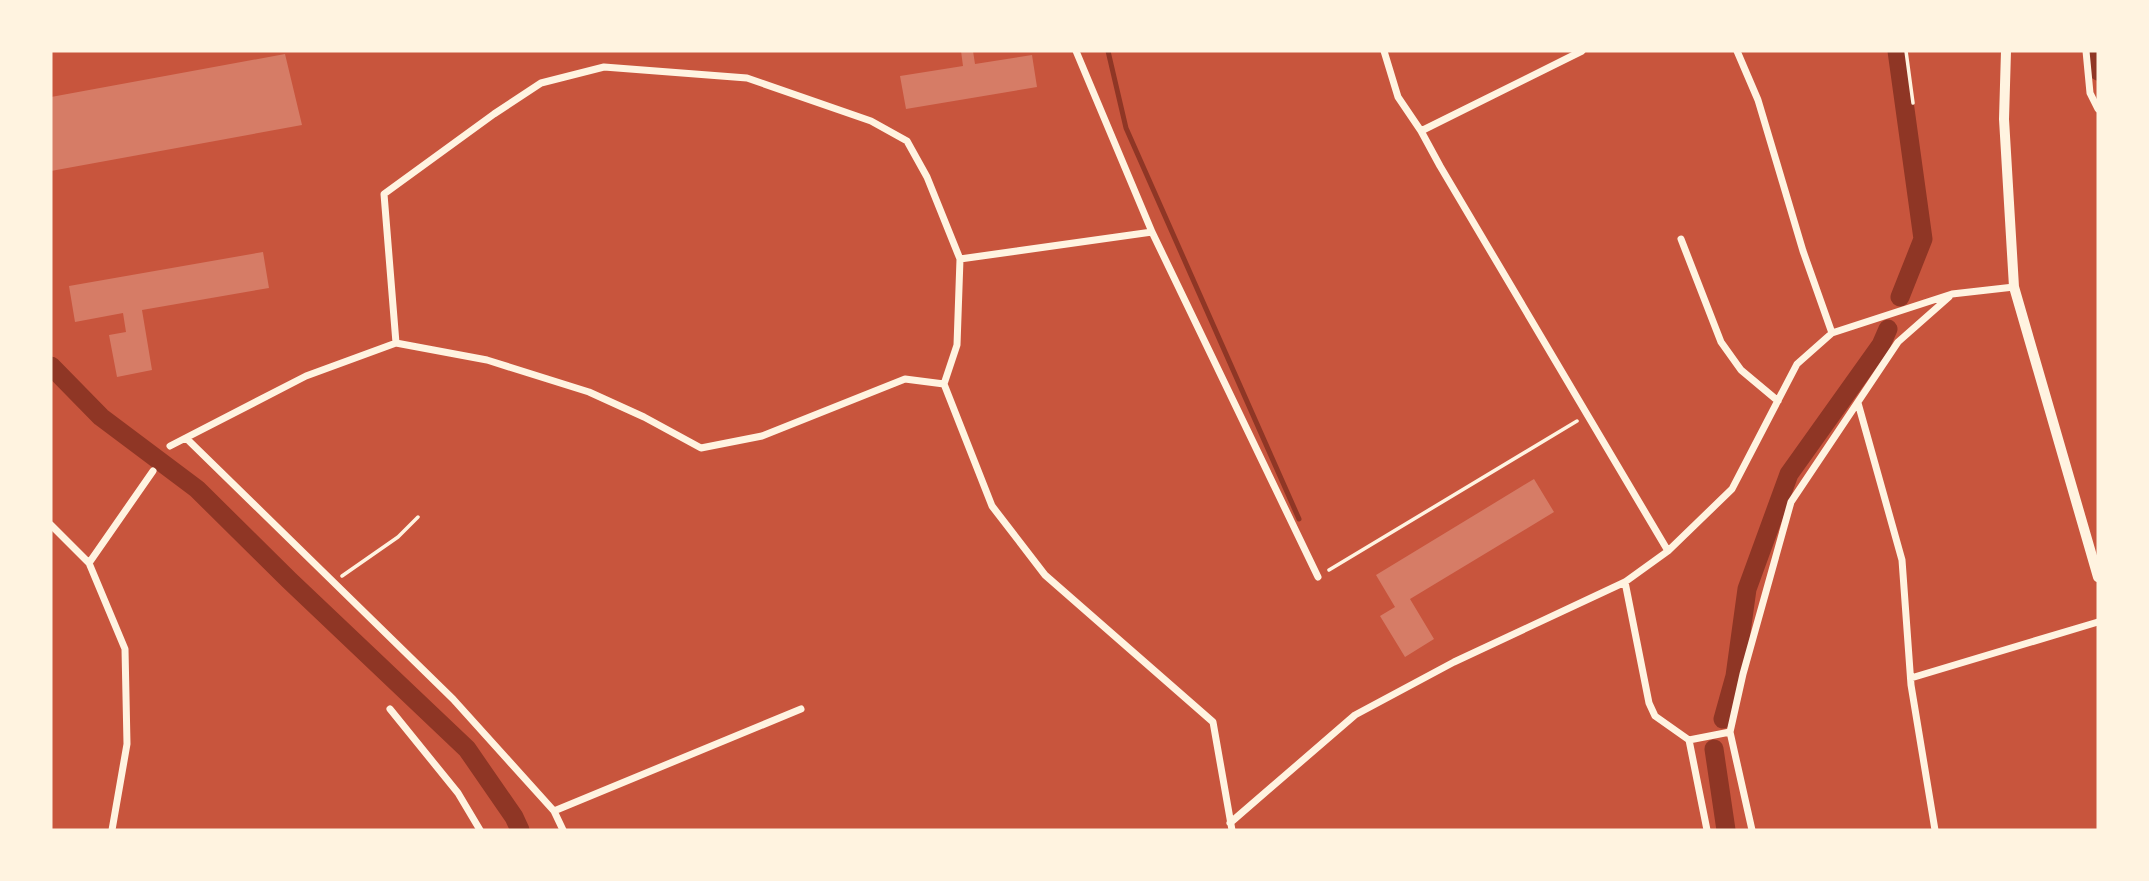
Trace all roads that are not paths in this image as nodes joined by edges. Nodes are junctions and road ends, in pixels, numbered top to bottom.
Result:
1 (1076, 51) edge
2 (1384, 51) edge
3 (1582, 51) edge
4 (1737, 51) edge
5 (2006, 51) edge
6 (2086, 51) edge
7 (2098, 109) edge
8 (1421, 131) junction
9 (1152, 232) junction
10 (1681, 239) dead end
11 (960, 259) junction
12 (2014, 287) junction
13 (1952, 294) junction
14 (1832, 334) junction
15 (396, 343) junction
16 (944, 384) junction
17 (1778, 401) junction
18 (1858, 403) junction
19 (186, 438) junction
20 (170, 446) dead end
21 (153, 471) dead end
22 (51, 525) edge
23 (1668, 551) junction
24 (89, 563) junction
25 (1318, 576) road end
26 (2098, 577) edge
27 (1625, 582) junction
28 (2098, 622) edge
29 (1911, 678) junction
30 (390, 709) dead end
31 (802, 709) dead end
32 (1730, 732) junction
33 (1689, 740) junction
34 (554, 811) junction
35 (1231, 827) edge
36 (112, 830) edge
37 (480, 830) edge
38 (563, 830) edge
39 (1707, 830) edge
40 (1752, 830) edge
41 (1935, 830) edge

1 - 9 street
2 - 8 street
3 - 8 street
4 - 14 street
5 - 12 main road
6 - 7 street
8 - 23 street
9 - 11 street
9 - 25 street
10 - 17 street
11 - 15 street
11 - 16 street
12 - 13 street
12 - 26 main road
13 - 14 street
13 - 18 street
14 - 17 street
15 - 16 street
15 - 19 street
16 - 35 street
17 - 23 street
18 - 29 street
18 - 32 street
19 - 20 street
19 - 34 street
21 - 24 street
22 - 24 street
23 - 27 street
24 - 36 street
27 - 33 street
27 - 35 street
28 - 29 street
29 - 41 street
30 - 37 street
31 - 34 street
32 - 33 street
32 - 40 street
33 - 39 street
34 - 38 street

